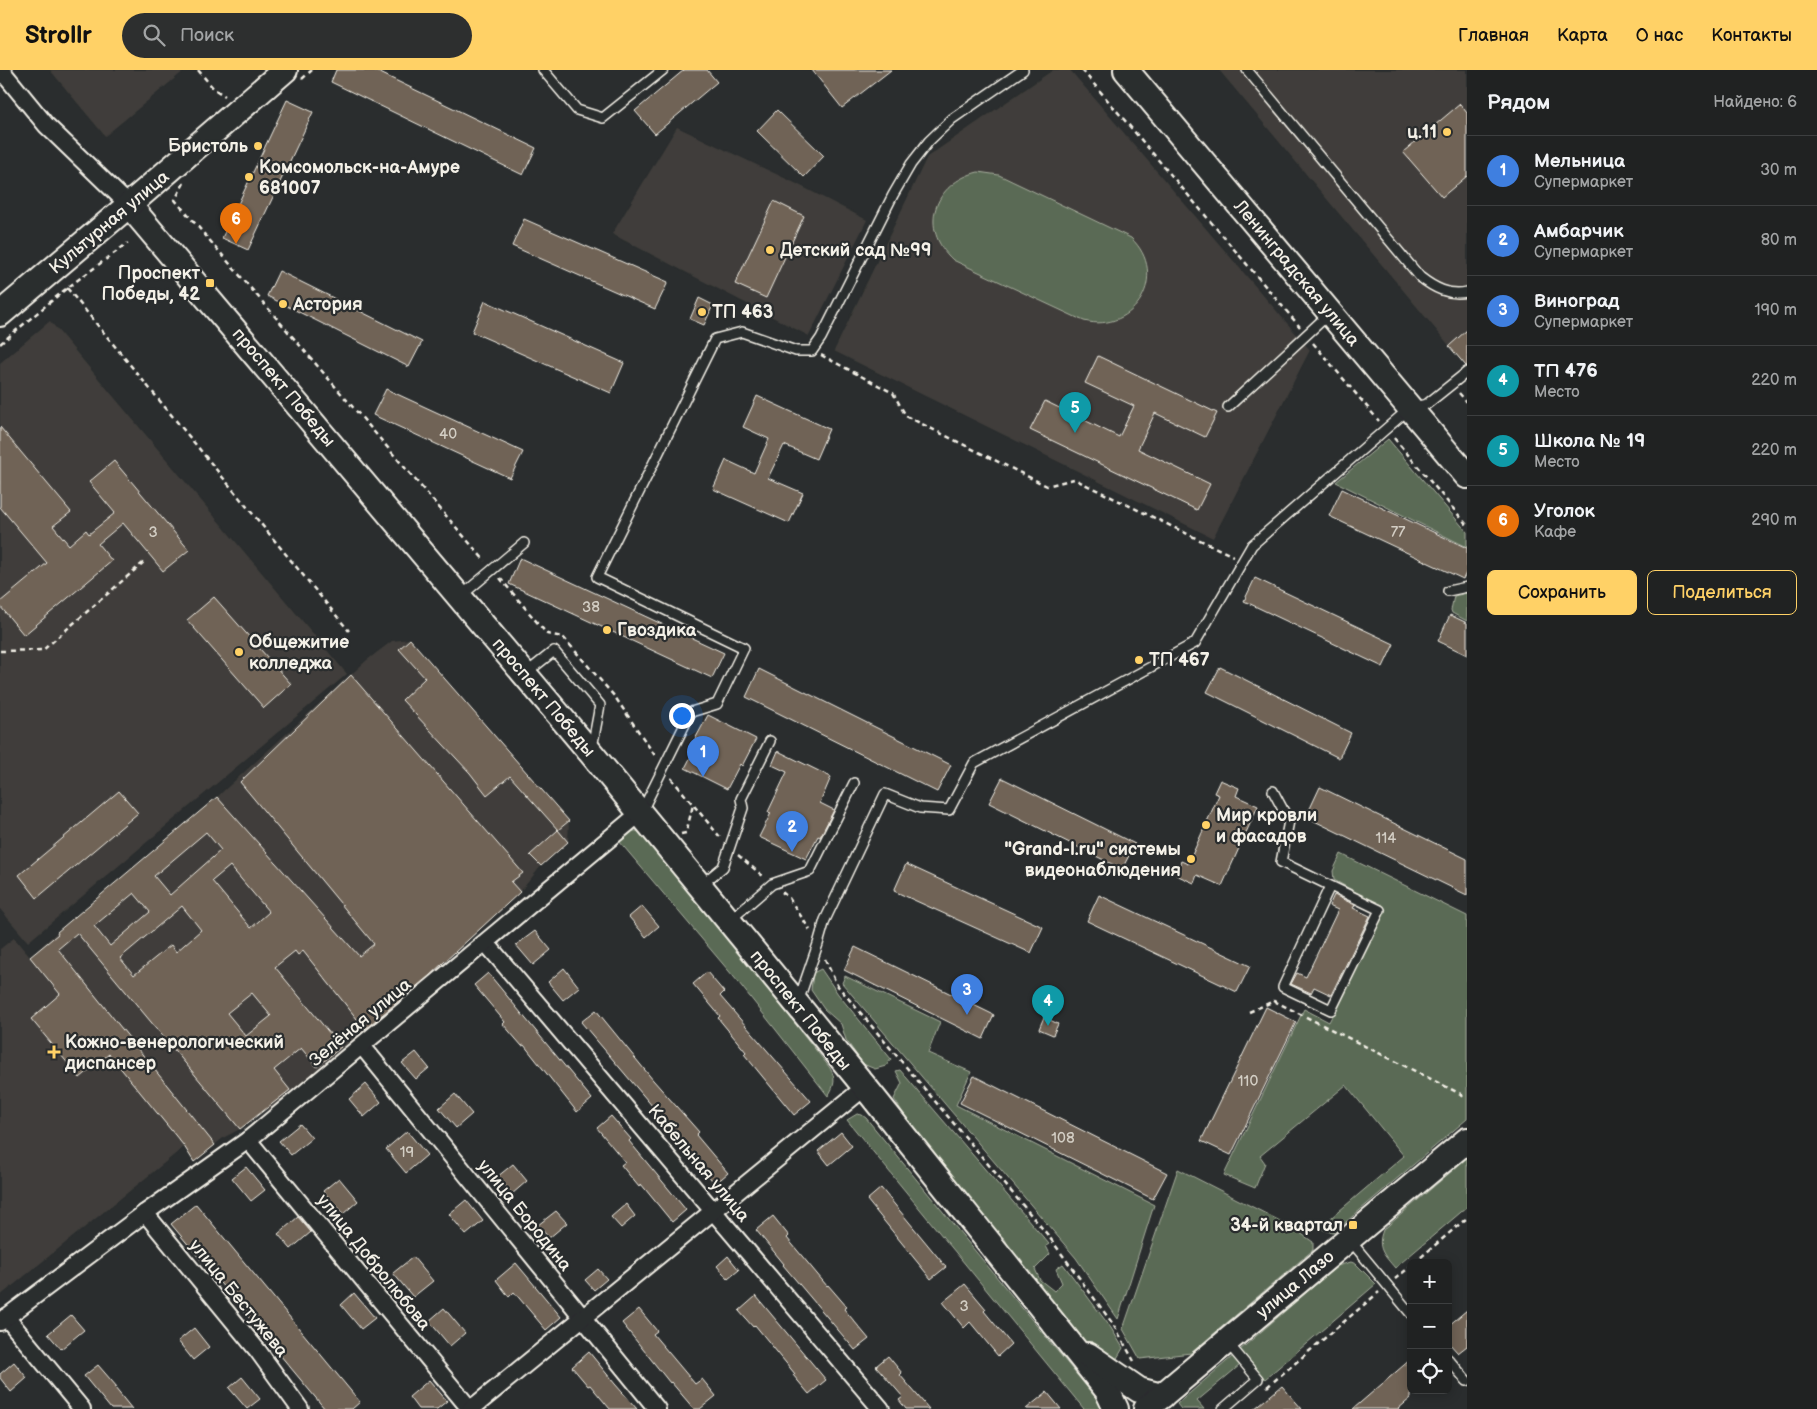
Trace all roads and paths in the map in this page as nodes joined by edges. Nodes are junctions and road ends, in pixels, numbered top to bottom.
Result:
1 (1, 70) edge
2 (198, 70) edge
3 (543, 70) edge
4 (663, 70) edge
5 (1023, 70) edge
6 (1082, 70) edge
7 (1126, 70) edge
8 (1247, 70) edge
9 (275, 75) edge
10 (228, 98) dead end
11 (129, 205) junction
12 (128, 243) dead end
13 (67, 288) junction
14 (1467, 292) edge
15 (1330, 313) junction
16 (0, 314) edge
17 (1306, 335) junction
18 (0, 344) edge
19 (812, 351) junction
20 (1467, 372) edge
21 (1228, 407) dead end
22 (1410, 408) junction
23 (1386, 429) junction
24 (1467, 476) edge
25 (1467, 525) edge
26 (524, 543) dead end
27 (1243, 560) junction
28 (144, 562) dead end
29 (1467, 587) edge
30 (1448, 591) dead end
31 (460, 597) junction
32 (349, 631) dead end
33 (0, 651) edge
34 (524, 675) junction
35 (770, 741) dead end
36 (591, 754) junction
37 (854, 783) dead end
38 (1273, 791) dead end
39 (693, 805) dead end
40 (640, 813) junction
41 (678, 835) dead end
42 (699, 886) junction
43 (1330, 886) junction
44 (728, 921) junction
45 (486, 943) junction
46 (797, 1005) junction
47 (1249, 1012) dead end
48 (362, 1046) junction
49 (865, 1087) junction
50 (1467, 1097) edge
51 (248, 1140) junction
52 (1467, 1140) edge
53 (714, 1212) junction
54 (145, 1213) junction
55 (1467, 1218) edge
56 (1349, 1239) junction
57 (1419, 1259) edge
58 (1407, 1269) edge
59 (1387, 1285) junction
60 (1407, 1309) edge
61 (583, 1319) junction
62 (3, 1320) edge
63 (1068, 1340) junction
64 (1226, 1342) junction
65 (1452, 1364) edge
66 (1467, 1381) edge
67 (1263, 1390) dead end
68 (1154, 1402) edge
69 (82, 1409) edge
70 (300, 1409) edge
71 (470, 1409) edge
72 (657, 1409) edge
73 (882, 1409) edge
74 (1116, 1409) edge
75 (1223, 1409) edge

1 - 11 street, проспект Победы
2 - 10 path
3 - 4 lane
5 - 19 lane
6 - 17 path
7 - 15 street, Ленинградская улица
8 - 14 lane
9 - 11 street, Культурная улица
11 - 16 street, Культурная улица
11 - 31 street, проспект Победы
12 - 13 path
13 - 18 path
13 - 32 path
15 - 17 lane
15 - 22 street, Ленинградская улица
17 - 21 lane
17 - 23 path
19 - 27 path
19 - 40 lane
20 - 22 lane
22 - 23 lane
22 - 24 street, Ленинградская улица
23 - 25 path
23 - 27 lane
26 - 31 lane
27 - 46 lane
28 - 33 path
29 - 30 lane
31 - 34 street, проспект Победы
34 - 36 street, проспект Победы
34 - 36 lane
35 - 42 lane
36 - 40 street, проспект Победы
37 - 44 lane
38 - 43 lane
39 - 41 path
40 - 42 street, проспект Победы
40 - 45 street, Зелёная улица
42 - 44 street, проспект Победы
43 - 43 lane
44 - 46 street, проспект Победы
45 - 48 street, Зелёная улица
45 - 53 street, Кабельная улица
46 - 49 street, проспект Победы
47 - 50 path
48 - 51 street, Зелёная улица
48 - 61 street, улица Бородина
49 - 53 street
49 - 63 street, проспект Победы
51 - 54 street, Зелёная улица
51 - 71 street, улица Добролюбова
52 - 56 street, улица Лазо
53 - 61 street
53 - 73 street, Кабельная улица
54 - 62 street, Зелёная улица
54 - 70 street, улица Бестужева
55 - 57 path
56 - 59 lane
56 - 64 street, улица Лазо
58 - 59 path
59 - 60 lane
59 - 67 path
61 - 71 street
61 - 72 street, улица Бородина
62 - 69 street
63 - 68 street, проспект Победы
63 - 74 street, проспект Победы
64 - 68 street, улица Лазо
64 - 75 lane
65 - 66 lane

